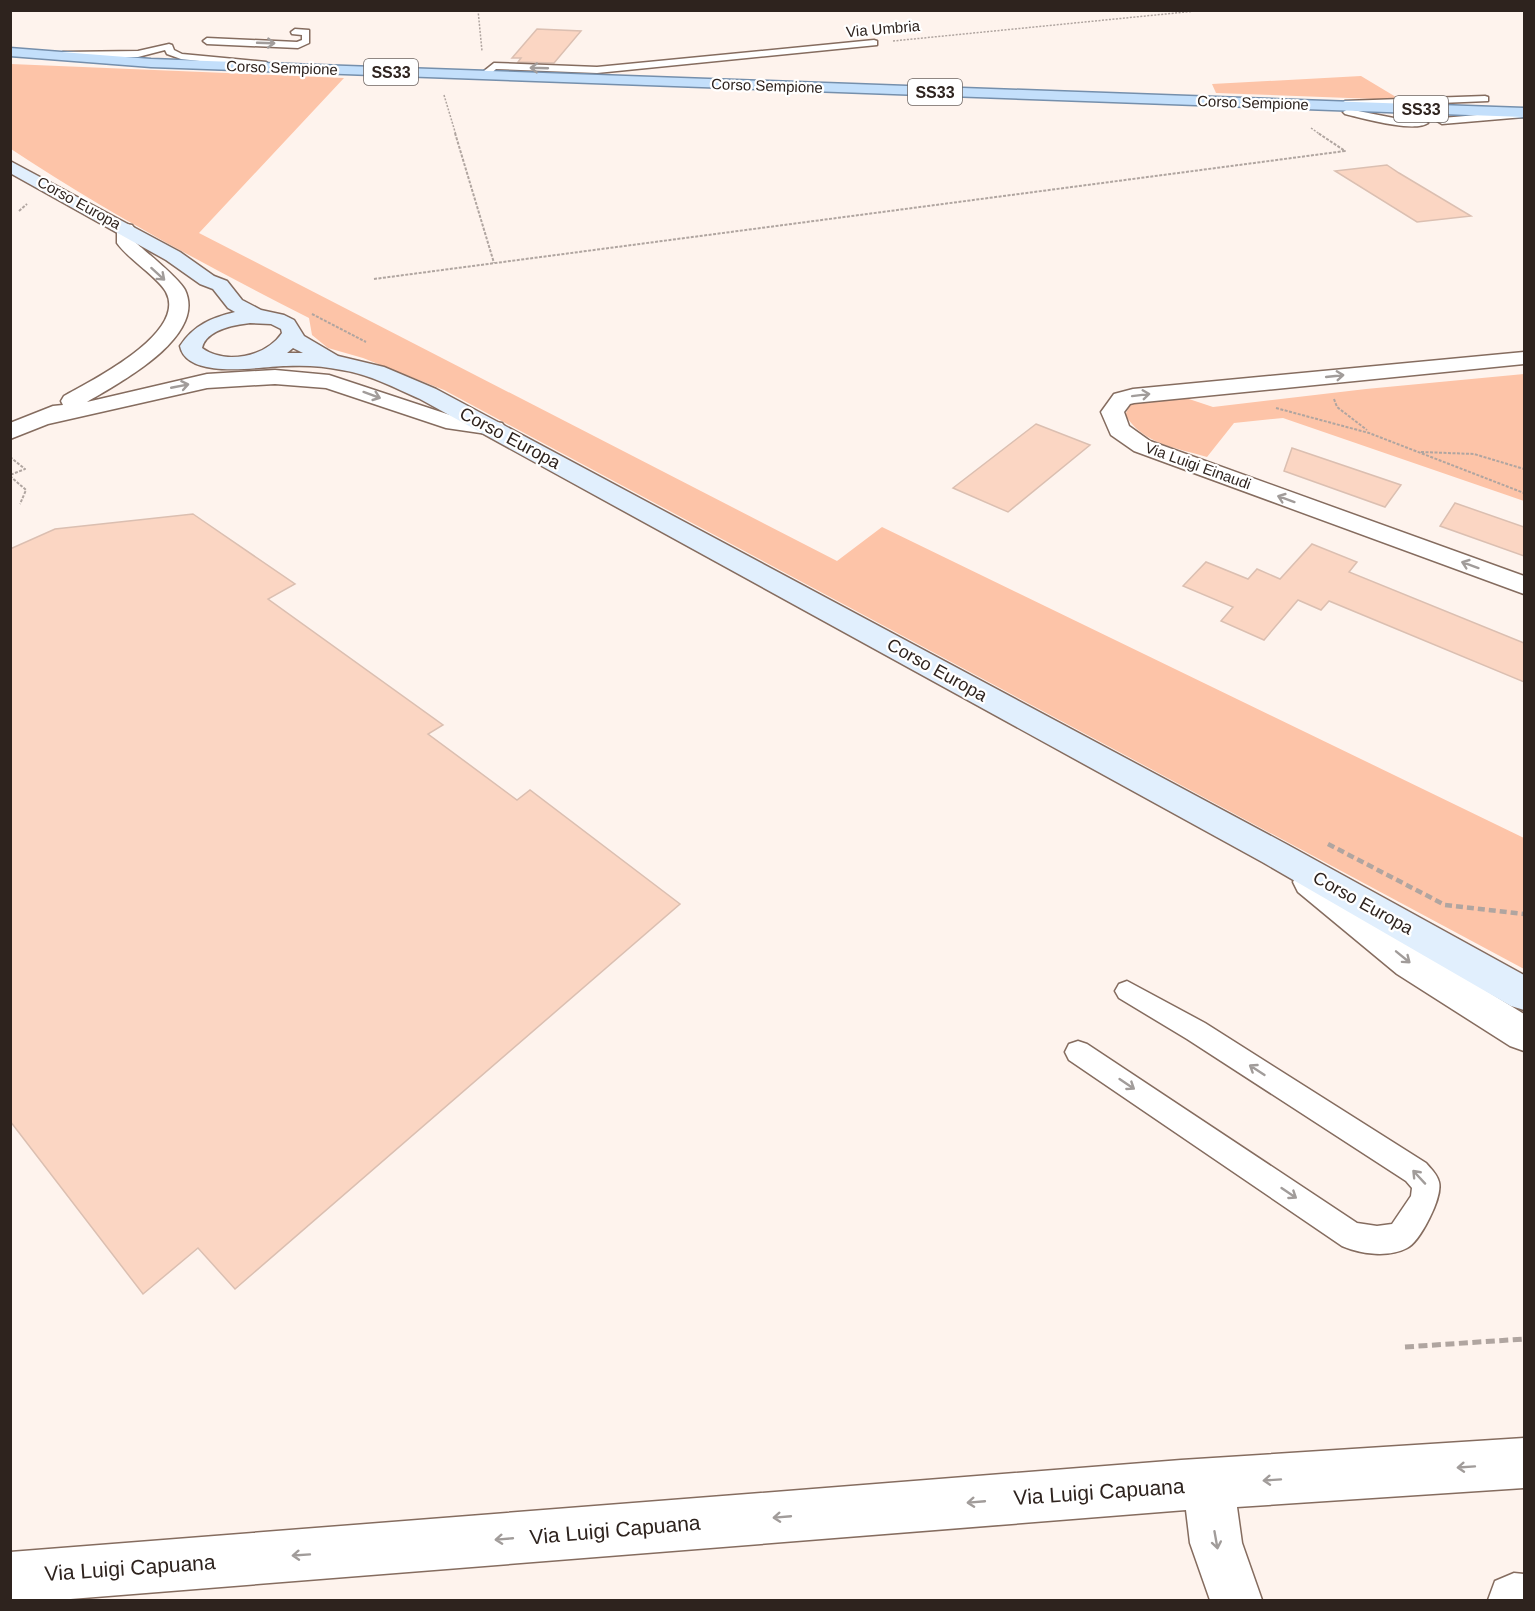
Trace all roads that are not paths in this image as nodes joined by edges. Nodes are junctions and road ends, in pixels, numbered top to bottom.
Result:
1 (295, 32) dead end
2 (207, 41) dead end
3 (874, 43) road end
4 (10, 52) edge
5 (38, 55) junction
6 (10, 62) edge
7 (151, 63) junction
8 (299, 68) junction
9 (595, 75) junction
10 (1485, 99) dead end
11 (1318, 105) junction
12 (1524, 113) edge
13 (1477, 118) junction
14 (1423, 123) dead end
15 (1408, 124) junction
16 (1456, 127) dead end
17 (10, 166) edge
18 (126, 229) junction
19 (207, 280) junction
20 (258, 317) junction
21 (292, 334) junction
22 (199, 335) junction
23 (1524, 358) edge
24 (246, 362) junction
25 (223, 363) junction
26 (341, 363) junction
27 (125, 386) junction
28 (42, 419) junction
29 (494, 428) junction
30 (10, 432) edge
31 (1524, 585) edge
32 (1276, 854) junction
33 (1127, 991) dead end
34 (1524, 994) edge
35 (1524, 1034) edge
36 (1078, 1052) dead end
37 (1524, 1463) edge
38 (1219, 1484) junction
39 (10, 1578) edge
40 (1236, 1600) edge
41 (1514, 1600) edge
42 (1524, 1600) edge

2 -> 1 lane
3 - 9 lane, Via Umbria
4 - 5 main road, Corso Sempione / SS33
5 - 7 main road, Corso Sempione / SS33
5 - 8 lane
6 - 7 main road
7 - 8 main road, Corso Sempione / SS33
8 - 9 main road, Corso Sempione / SS33
9 - 11 main road, Corso Sempione / SS33
10 - 11 lane
11 - 12 main road, Corso Sempione / SS33
11 - 15 lane
12 - 13 lane
13 - 15 lane
13 - 16 lane
14 - 15 lane
17 - 18 main road, Corso Europa
18 - 19 main road, Corso Europa
18 -> 28 street
19 - 20 main road, Corso Europa
19 - 22 main road
20 - 21 main road, Corso Europa
20 - 22 main road
21 - 24 main road
21 - 26 main road, Corso Europa
22 - 25 main road
22 - 27 street
31 -> 23 street, Via Luigi Einaudi
24 - 25 main road
24 - 26 main road, Corso Europa
25 - 27 street
26 - 29 main road, Corso Europa
27 - 28 street
28 -> 29 street
28 - 30 street
29 - 32 main road, Corso Europa
32 - 34 main road, Corso Europa
32 -> 35 street
36 -> 33 lane
37 -> 38 street, Via Luigi Capuana
38 -> 39 street, Via Luigi Capuana
38 -> 40 street, Via Luigi Capuana
41 - 42 street

